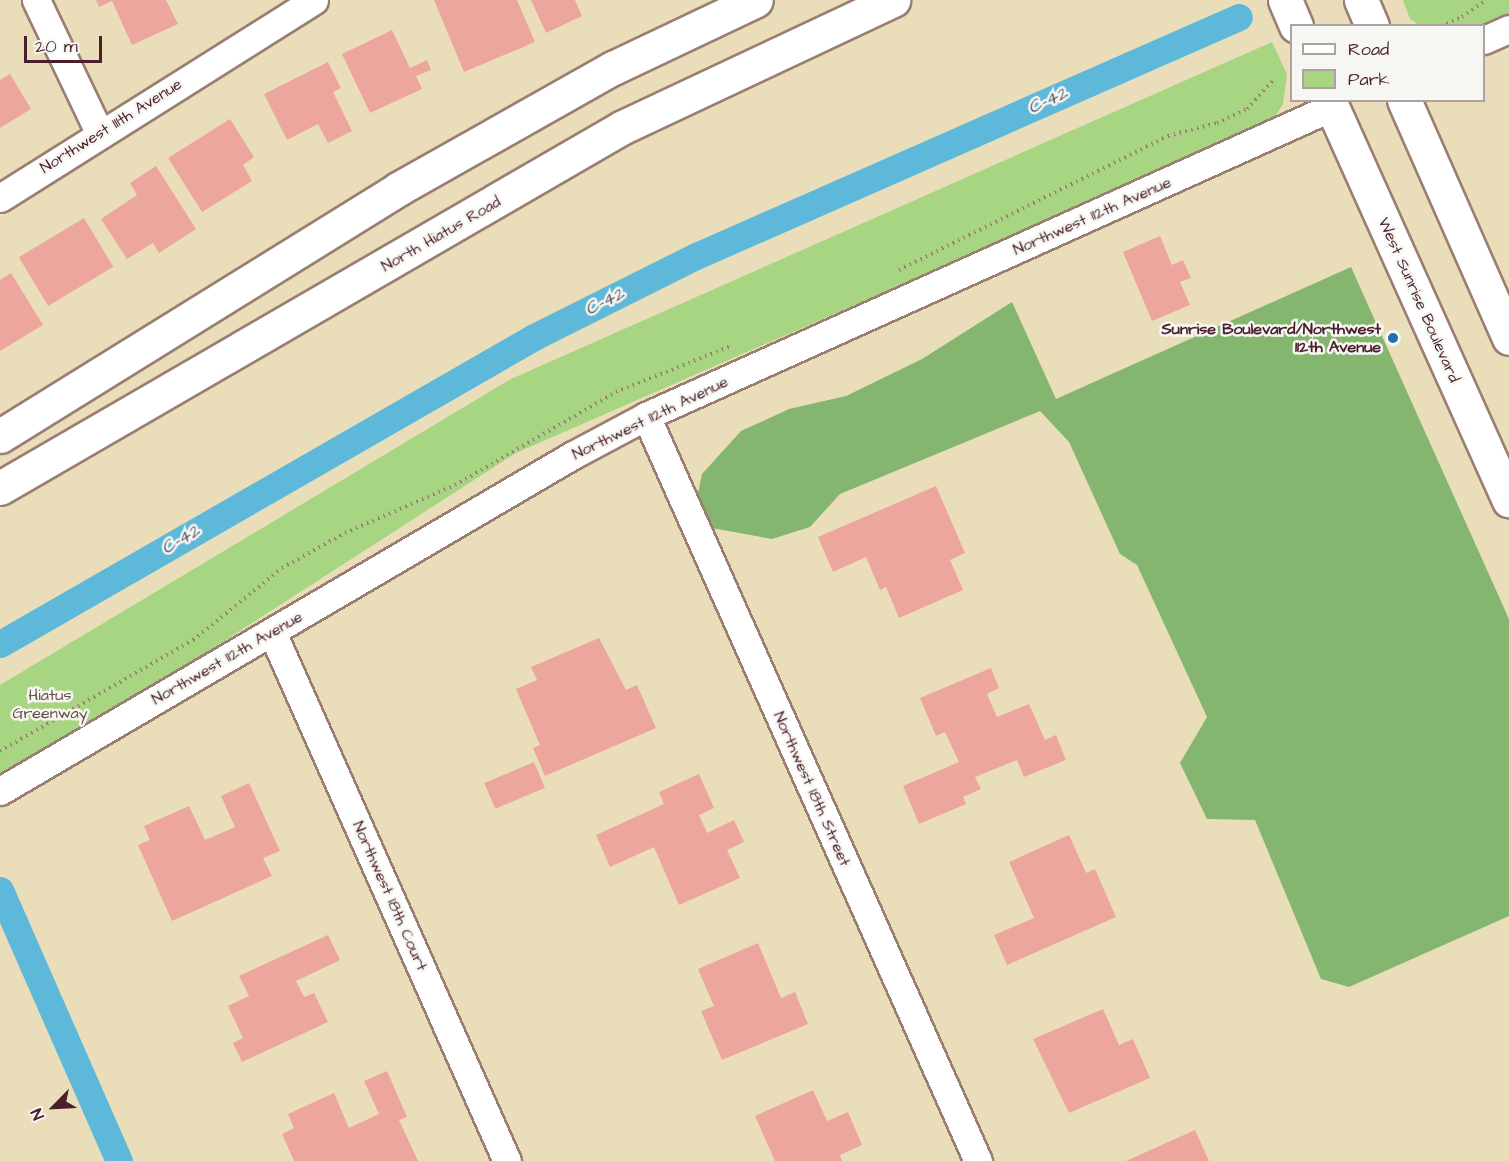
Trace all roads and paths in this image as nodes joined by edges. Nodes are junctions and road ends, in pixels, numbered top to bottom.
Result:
1 (36, 0) edge
2 (314, 0) edge
3 (756, 0) edge
4 (893, 0) edge
5 (1285, 0) edge
6 (1361, 0) edge
7 (1486, 0) edge
8 (1295, 24) edge
9 (1371, 24) edge
10 (1444, 24) edge
11 (1509, 29) edge
12 (1485, 40) edge
13 (1405, 102) edge
14 (1330, 104) edge
15 (99, 132) junction
16 (0, 198) edge
17 (1509, 338) edge
18 (646, 416) junction
19 (0, 436) edge
20 (0, 488) edge
21 (1509, 500) edge
22 (272, 632) junction
23 (0, 791) edge
24 (507, 1161) edge
25 (978, 1161) edge

1 - 15 street
2 - 15 street, Northwest 111th Avenue
3 - 19 main road
4 - 20 main road, North Hiatus Road
5 - 8 main road
6 - 9 main road
7 - 10 path
11 - 12 street
13 - 17 main road
14 - 18 street, Northwest 112th Avenue
14 - 21 main road, West Sunrise Boulevard
15 - 16 street, Northwest 111th Avenue
18 - 22 street, Northwest 112th Avenue
18 - 25 street, Northwest 18th Street
22 - 23 street, Northwest 112th Avenue
22 - 24 street, Northwest 18th Court

